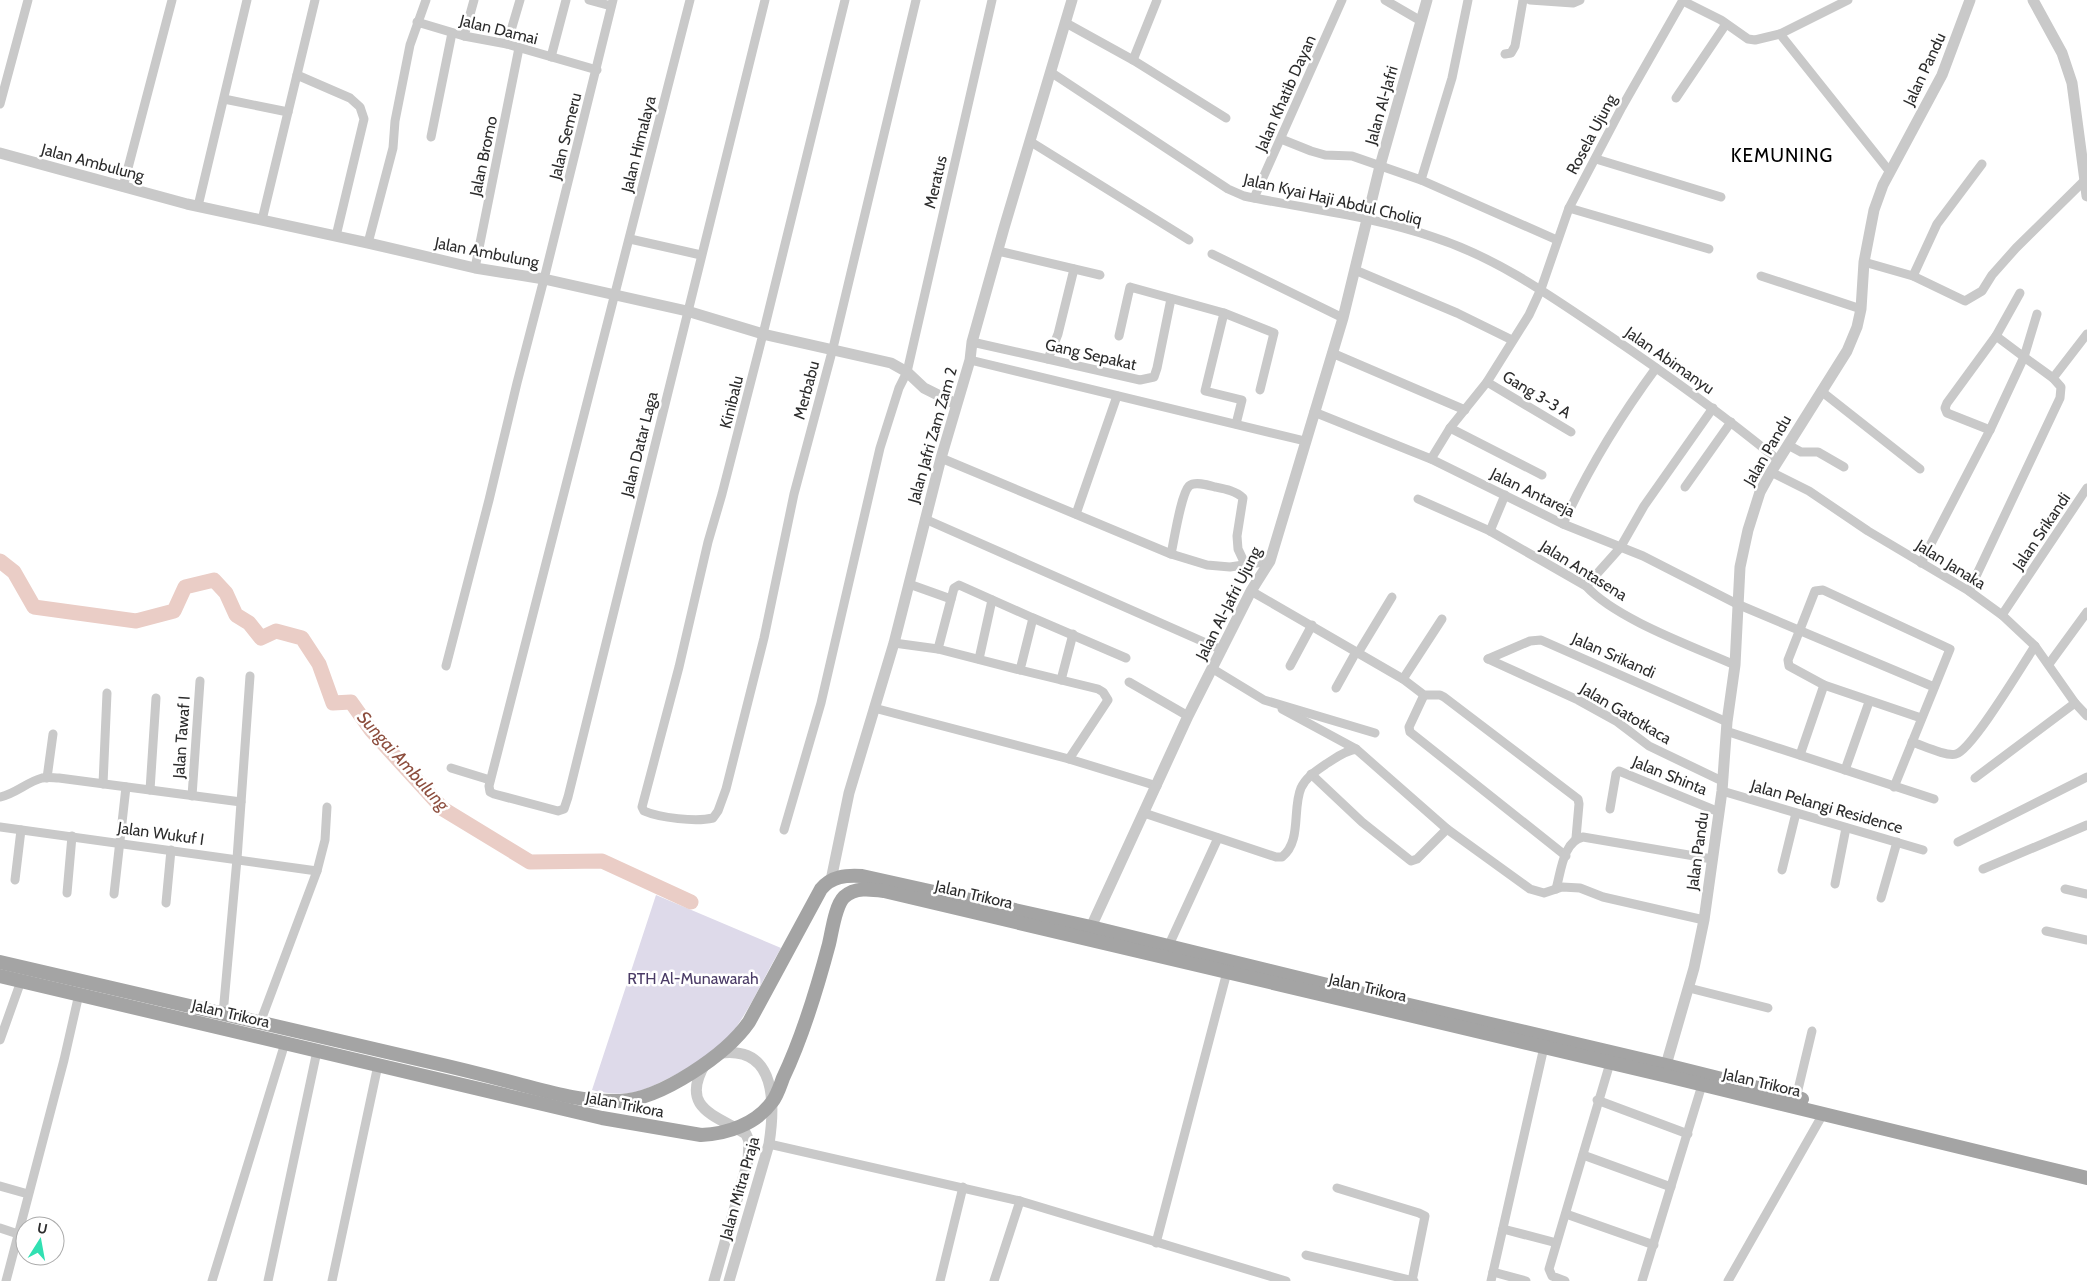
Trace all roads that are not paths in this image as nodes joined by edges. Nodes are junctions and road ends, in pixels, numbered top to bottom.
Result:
1 (28, 0) edge
2 (172, 0) edge
3 (247, 0) edge
4 (315, 0) edge
5 (426, 0) edge
6 (474, 0) edge
7 (520, 0) edge
8 (566, 0) edge
9 (589, 0) edge
10 (690, 0) edge
11 (765, 0) edge
12 (845, 0) edge
13 (916, 0) edge
14 (991, 0) edge
15 (1072, 0) edge
16 (1156, 0) edge
17 (1342, 0) edge
18 (1385, 0) edge
19 (1427, 0) edge
20 (1468, 0) edge
21 (1523, 0) edge
22 (1530, 0) edge
23 (1580, 0) edge
24 (1683, 0) edge
25 (1848, 0) edge
26 (1970, 0) edge
27 (2033, 0) edge
28 (612, 3) edge
29 (1422, 21) junction
30 (417, 22) junction
31 (1066, 23) junction
32 (1726, 24) junction
33 (452, 33) junction
34 (1780, 34) junction
35 (464, 36) junction
36 (507, 44) junction
37 (519, 48) junction
38 (1505, 54) dead end
39 (551, 57) junction
40 (1133, 60) junction
41 (597, 70) junction
42 (1052, 73) junction
43 (297, 75) junction
44 (1676, 98) dead end
45 (224, 99) junction
46 (0, 104) edge
47 (288, 112) junction
48 (1226, 118) dead end
49 (431, 137) dead end
50 (1281, 139) junction
51 (1030, 142) junction
52 (0, 153) edge
53 (1596, 159) junction
54 (1982, 164) dead end
55 (1380, 166) junction
56 (2085, 171) edge
57 (1890, 172) junction
58 (1421, 180) junction
59 (123, 187) junction
60 (2087, 196) edge
61 (1721, 197) dead end
62 (1254, 198) junction
63 (198, 206) junction
64 (1569, 208) junction
65 (1368, 219) junction
66 (262, 220) junction
67 (336, 236) junction
68 (630, 239) junction
69 (1189, 240) dead end
70 (1557, 240) junction
71 (368, 243) junction
72 (1709, 249) dead end
73 (998, 251) junction
74 (1212, 254) dead end
75 (701, 255) junction
76 (1864, 262) junction
77 (475, 268) junction
78 (1074, 269) junction
79 (1355, 270) junction
80 (1100, 274) dead end
81 (1761, 276) dead end
82 (1913, 276) junction
83 (544, 279) junction
84 (1540, 289) junction
85 (2020, 293) dead end
86 (615, 296) junction
87 (1171, 299) junction
88 (1861, 309) junction
89 (687, 312) junction
90 (1224, 313) junction
91 (2037, 314) dead end
92 (1343, 318) junction
93 (764, 334) junction
94 (2087, 334) edge
95 (1119, 336) dead end
96 (1996, 336) junction
97 (1512, 340) junction
98 (972, 342) junction
99 (833, 348) junction
100 (1332, 353) junction
101 (2024, 357) junction
102 (970, 360) junction
103 (1048, 360) junction
104 (1656, 368) junction
105 (907, 372) junction
106 (2053, 378) junction
107 (1488, 382) junction
108 (1260, 390) dead end
109 (1821, 392) junction
110 (1118, 396) junction
111 (956, 404) junction
112 (1713, 408) junction
113 (1465, 410) junction
114 (1314, 412) junction
115 (1731, 422) junction
116 (1236, 424) junction
117 (1450, 428) junction
118 (1990, 430) junction
119 (1572, 432) dead end
120 (1305, 441) junction
121 (1788, 445) junction
122 (941, 458) junction
123 (1431, 459) junction
124 (1778, 460) junction
125 (1844, 467) dead end
126 (1920, 469) dead end
127 (1771, 472) junction
128 (1542, 475) dead end
129 (1685, 487) dead end
130 (2087, 488) edge
131 (1505, 495) junction
132 (1418, 500) dead end
133 (1076, 514) junction
134 (925, 519) junction
135 (1563, 524) junction
136 (1490, 531) junction
137 (1620, 548) junction
138 (1171, 554) junction
139 (1270, 561) junction
140 (1921, 563) junction
141 (1245, 564) junction
142 (909, 584) junction
143 (1586, 586) junction
144 (1251, 591) junction
145 (1969, 592) junction
146 (1392, 597) dead end
147 (951, 599) junction
148 (992, 600) junction
149 (1737, 604) junction
150 (2087, 612) edge
151 (2002, 615) junction
152 (1033, 618) junction
153 (1442, 619) dead end
154 (1312, 625) junction
155 (1799, 629) junction
156 (1073, 634) junction
157 (894, 643) junction
158 (2035, 646) junction
159 (938, 649) junction
160 (1222, 650) junction
161 (1357, 652) junction
162 (1126, 658) dead end
163 (979, 659) junction
164 (1488, 659) joint
165 (2049, 664) junction
166 (1734, 665) junction
167 (446, 666) dead end
168 (1290, 666) dead end
169 (1213, 669) junction
170 (1020, 670) junction
171 (250, 676) dead end
172 (1403, 679) junction
173 (1061, 680) junction
174 (200, 681) dead end
175 (1129, 682) dead end
176 (1824, 685) junction
177 (1934, 687) junction
178 (1336, 688) dead end
179 (108, 693) dead end
180 (1424, 695) junction
181 (156, 698) dead end
182 (1264, 700) junction
183 (1869, 702) junction
184 (2075, 703) junction
185 (874, 708) junction
186 (1188, 716) junction
187 (2087, 716) edge
188 (1921, 718) junction
189 (1726, 726) junction
190 (1375, 733) dead end
191 (53, 734) dead end
192 (1912, 742) junction
193 (1356, 749) junction
194 (1800, 755) junction
195 (1069, 759) junction
196 (451, 768) dead end
197 (1845, 770) junction
198 (1311, 774) junction
199 (2087, 777) edge
200 (47, 778) junction
201 (1975, 778) dead end
202 (490, 780) junction
203 (103, 784) junction
204 (1157, 786) junction
205 (1722, 786) junction
206 (126, 787) junction
207 (1894, 787) junction
208 (150, 790) junction
209 (192, 796) junction
210 (0, 797) edge
211 (1934, 800) dead end
212 (241, 802) junction
213 (327, 807) dead end
214 (1610, 809) dead end
215 (643, 810) joint
216 (1719, 812) junction
217 (1144, 813) junction
218 (1796, 813) junction
219 (2087, 825) edge
220 (0, 827) edge
221 (1846, 828) junction
222 (21, 830) junction
223 (784, 830) dead end
224 (1447, 830) junction
225 (72, 836) junction
226 (1218, 838) junction
227 (1576, 838) junction
228 (1897, 842) junction
229 (1958, 842) dead end
230 (119, 843) junction
231 (171, 850) junction
232 (1923, 850) dead end
233 (1566, 856) junction
234 (237, 859) junction
235 (1712, 859) junction
236 (1983, 869) dead end
237 (1782, 870) dead end
238 (317, 871) junction
239 (15, 880) dead end
240 (830, 880) junction
241 (1835, 884) dead end
242 (1556, 889) junction
243 (2065, 889) dead end
244 (67, 893) dead end
245 (114, 894) dead end
246 (2087, 894) edge
247 (1881, 898) dead end
248 (166, 903) dead end
249 (1003, 913) junction
250 (1021, 917) junction
251 (1704, 920) junction
252 (1091, 927) junction
253 (2046, 931) dead end
254 (2087, 940) edge
255 (1168, 947) junction
256 (0, 962) edge
257 (1227, 972) junction
258 (0, 976) edge
259 (21, 981) junction
260 (1689, 988) junction
261 (79, 994) junction
262 (117, 996) junction
263 (1768, 1008) dead end
264 (223, 1014) junction
265 (260, 1023) junction
266 (1812, 1031) dead end
267 (0, 1040) edge
268 (286, 1043) junction
269 (1544, 1047) junction
270 (317, 1051) junction
271 (721, 1053) junction
272 (705, 1063) junction
273 (1610, 1063) junction
274 (378, 1065) junction
275 (1666, 1065) junction
276 (466, 1070) junction
277 (462, 1085) junction
278 (1702, 1085) junction
279 (1734, 1087) junction
280 (1796, 1098) junction
281 (1598, 1100) junction
282 (772, 1102) junction
283 (1823, 1114) junction
284 (738, 1128) junction
285 (1688, 1134) junction
286 (770, 1144) junction
287 (1583, 1154) junction
288 (2087, 1168) edge
289 (2087, 1178) edge
290 (0, 1186) edge
291 (963, 1187) junction
292 (1671, 1187) junction
293 (1337, 1188) dead end
294 (28, 1194) junction
295 (1020, 1201) junction
296 (1566, 1214) junction
297 (22, 1216) edge
298 (0, 1228) edge
299 (1503, 1229) junction
300 (15, 1233) edge
301 (1553, 1242) dead end
302 (1156, 1243) junction
303 (1654, 1245) junction
304 (15, 1246) edge
305 (1306, 1255) dead end
306 (1492, 1276) edge
307 (6, 1281) edge
308 (212, 1281) edge
309 (268, 1281) edge
310 (332, 1281) edge
311 (714, 1281) edge
312 (729, 1281) edge
313 (940, 1281) edge
314 (994, 1281) edge
315 (1286, 1281) edge
316 (1413, 1281) edge
317 (1526, 1281) edge
318 (1564, 1281) edge
319 (1642, 1281) edge
320 (1728, 1281) edge

1 - 46 street
2 - 59 street
3 - 45 street
4 - 43 street
5 - 30 street
6 - 35 street
7 - 36 street
8 - 39 street
9 - 28 street
10 - 68 street, Jalan Himalaya
11 - 75 street, Jalan Datar Laga
12 - 93 street, Kinibalu
13 - 99 street, Merbabu
14 - 105 street, Meratus
15 - 31 street, Jalan Jafri Zam Zam 2
16 - 40 street
17 - 50 street, Jalan Khatib Dayan
18 - 29 street
19 - 29 street, Jalan Al-Jafri
20 - 58 street
21 - 38 street
22 - 23 street
24 - 32 street
24 - 53 street, Rosela Ujung
25 - 34 street
26 - 57 street, Jalan Pandu
27 - 56 street
28 - 41 street, Jalan Semeru
29 - 55 street, Jalan Al-Jafri
30 - 33 street, Jalan Damai
30 - 71 street
31 - 40 street
31 - 42 street, Jalan Jafri Zam Zam 2
32 - 34 street
32 - 44 street
33 - 35 street, Jalan Damai
33 - 49 street
34 - 57 street
35 - 36 street, Jalan Damai
36 - 37 street, Jalan Damai
37 - 39 street, Jalan Damai
37 - 77 street, Jalan Bromo
39 - 41 street, Jalan Damai
40 - 48 street
41 - 83 street, Jalan Semeru
42 - 51 street, Jalan Jafri Zam Zam 2
42 - 62 street, Jalan Kyai Haji Abdul Choliq
43 - 47 street
43 - 67 street
45 - 47 street
45 - 63 street
47 - 66 street
50 - 55 street
50 - 62 street, Jalan Khatib Dayan
51 - 69 street
51 - 73 street, Jalan Jafri Zam Zam 2
52 - 59 street, Jalan Ambulung
53 - 61 street
53 - 64 street, Rosela Ujung
54 - 82 street
55 - 58 street
55 - 65 street, Jalan Al-Jafri
56 - 60 street
56 - 82 street
57 - 76 street, Jalan Pandu
58 - 70 street
59 - 63 street, Jalan Ambulung
62 - 65 street, Jalan Kyai Haji Abdul Choliq
63 - 66 street, Jalan Ambulung
64 - 70 street, Rosela Ujung
64 - 72 street
65 - 79 street, Jalan Al-Jafri Ujung
65 - 84 street, Jalan Kyai Haji Abdul Choliq
66 - 67 street, Jalan Ambulung
67 - 71 street, Jalan Ambulung
68 - 75 street
68 - 86 street, Jalan Himalaya
70 - 84 street, Rosela Ujung
71 - 77 street, Jalan Ambulung
73 - 78 street
73 - 98 street, Jalan Jafri Zam Zam 2
74 - 92 street
75 - 89 street, Jalan Datar Laga
76 - 82 street
76 - 88 street, Jalan Pandu
77 - 83 street, Jalan Ambulung
78 - 80 street
78 - 103 street
79 - 92 street, Jalan Al-Jafri Ujung
79 - 97 street
81 - 88 street
83 - 86 street, Jalan Ambulung
83 - 167 street, Jalan Semeru
84 - 97 street, Rosela Ujung
84 - 104 street, Jalan Abimanyu
85 - 96 street
86 - 89 street, Jalan Ambulung
86 - 202 street, Jalan Himalaya
87 - 90 street
87 - 95 street
87 - 103 street, Gang Sepakat
88 - 109 street, Jalan Pandu
89 - 93 street, Jalan Ambulung
89 - 202 street, Jalan Datar Laga
90 - 108 street
90 - 116 street
91 - 101 street
92 - 100 street, Jalan Al-Jafri Ujung
93 - 99 street, Jalan Ambulung
93 - 215 street, Kinibalu
94 - 106 street
96 - 101 street
96 - 118 street
97 - 107 street, Rosela Ujung
98 - 102 street, Jalan Jafri Zam Zam 2
98 - 103 street, Gang Sepakat
99 - 105 street, Jalan Ambulung
99 - 215 street, Merbabu
100 - 113 street
100 - 114 street, Jalan Al-Jafri Ujung
101 - 106 street
101 - 118 street
102 - 110 street
102 - 111 street, Jalan Jafri Zam Zam 2
104 - 112 street, Jalan Abimanyu
104 - 135 street
105 - 111 street, Jalan Ambulung
105 - 223 street, Meratus
106 - 145 street
107 - 113 street, Rosela Ujung
107 - 119 street, Gang 3-3 A
109 - 121 street, Jalan Pandu
109 - 126 street
110 - 116 street
110 - 133 street
111 - 122 street, Jalan Jafri Zam Zam 2
112 - 115 street, Jalan Abimanyu
112 - 137 street
113 - 117 street, Rosela Ujung
114 - 120 street, Jalan Al-Jafri Ujung
114 - 123 street, Jalan Antareja
115 - 124 street, Jalan Abimanyu
115 - 129 street
116 - 120 street
117 - 123 street, Rosela Ujung
117 - 128 street
118 - 140 street
120 - 139 street, Jalan Al-Jafri Ujung
121 - 124 street, Jalan Pandu
121 - 125 street
122 - 133 street
122 - 134 street, Jalan Jafri Zam Zam 2
123 - 131 street, Jalan Antareja
124 - 127 street, Jalan Pandu
127 - 140 street, Jalan Janaka
127 - 149 street, Jalan Pandu
130 - 151 street, Jalan Srikandi
131 - 135 street, Jalan Antareja
131 - 136 street
132 - 136 street, Jalan Antasena
133 - 138 street
134 - 142 street, Jalan Jafri Zam Zam 2
134 - 160 street
135 - 137 street, Jalan Antareja
136 - 143 street, Jalan Antasena
137 - 143 street
137 - 149 street, Jalan Antareja
138 - 141 street
138 - 141 street
139 - 141 street
139 - 144 street, Jalan Al-Jafri Ujung
140 - 145 street, Jalan Janaka
142 - 147 street
142 - 157 street, Jalan Jafri Zam Zam 2
143 - 166 street, Jalan Antasena
144 - 154 street
144 - 160 street, Jalan Al-Jafri Ujung
145 - 151 street, Jalan Janaka
146 - 161 street
147 - 148 street
147 - 159 street
148 - 152 street
148 - 163 street
149 - 155 street, Jalan Antareja
149 - 166 street, Jalan Pandu
150 - 165 street
151 - 158 street, Jalan Janaka
152 - 156 street
152 - 170 street
153 - 172 street
154 - 161 street
154 - 168 street
155 - 176 street
155 - 177 street, Jalan Antareja
155 - 177 street
156 - 162 street
156 - 173 street
157 - 159 street
157 - 185 street, Jalan Jafri Zam Zam 2
158 - 165 street, Jalan Janaka
158 - 192 street
159 - 163 street
160 - 169 street, Jalan Al-Jafri Ujung
161 - 172 street
161 - 178 street
163 - 170 street
164 - 189 street, Jalan Srikandi
164 - 205 street, Jalan Gatotkaca
165 - 184 street, Jalan Janaka
166 - 189 street, Jalan Pandu
169 - 182 street
169 - 186 street, Jalan Al-Jafri Ujung
170 - 173 street
171 - 212 street
172 - 180 street
173 - 195 street
174 - 209 street, Jalan Tawaf I
175 - 186 street
176 - 183 street
176 - 194 street
177 - 188 street
179 - 203 street
180 - 227 street
180 - 233 street
181 - 208 street
182 - 190 street
182 - 193 street
183 - 188 street
183 - 197 street
184 - 187 street, Jalan Janaka
184 - 201 street
185 - 195 street
185 - 240 street, Jalan Jafri Zam Zam 2
186 - 204 street, Jalan Al-Jafri Ujung
188 - 192 street
189 - 194 street, Jalan Srikandi
189 - 205 street, Jalan Pandu
191 - 200 street
192 - 207 street
193 - 198 street
193 - 224 street
194 - 197 street, Jalan Srikandi
195 - 204 street
196 - 202 street
197 - 207 street, Jalan Srikandi
198 - 224 street
198 - 226 street
199 - 229 street
200 - 203 street
200 - 210 street
203 - 206 street
204 - 217 street, Jalan Al-Jafri Ujung
205 - 216 street, Jalan Pandu
205 - 218 street, Jalan Pelangi Residence
206 - 208 street
206 - 230 street
207 - 211 street, Jalan Srikandi
208 - 209 street
209 - 212 street
212 - 234 street
213 - 238 street
214 - 216 street, Jalan Shinta
216 - 235 street, Jalan Pandu
217 - 226 street
217 - 252 street, Jalan Al-Jafri Ujung
218 - 221 street, Jalan Pelangi Residence
218 - 237 street
219 - 236 street
220 - 222 street, Jalan Wukuf I
221 - 228 street, Jalan Pelangi Residence
221 - 241 street
222 - 225 street, Jalan Wukuf I
222 - 239 street
224 - 242 street
225 - 230 street, Jalan Wukuf I
225 - 244 street
226 - 255 street
227 - 233 street
227 - 235 street
228 - 232 street, Jalan Pelangi Residence
228 - 247 street
230 - 231 street, Jalan Wukuf I
230 - 245 street
231 - 234 street, Jalan Wukuf I
231 - 248 street
233 - 242 street
234 - 238 street, Jalan Wukuf I
234 - 264 street
235 - 251 street, Jalan Pandu
238 - 265 street
240 - 249 main road, Jalan Trikora
240 - 271 main road, Jalan Trikora
242 - 251 street
243 - 246 street
249 - 250 main road, Jalan Trikora
249 - 282 main road, Jalan Trikora
250 - 252 main road, Jalan Trikora
250 - 257 main road, Jalan Trikora
251 - 260 street, Jalan Pandu
252 - 255 main road, Jalan Trikora
253 - 254 street
255 - 275 main road, Jalan Trikora
256 - 262 main road, Jalan Trikora
257 - 269 main road, Jalan Trikora
257 - 302 street
258 - 259 main road, Jalan Trikora
259 - 261 main road, Jalan Trikora
259 - 267 street
260 - 263 street
260 - 275 street, Jalan Pandu
261 - 262 main road, Jalan Trikora
261 - 294 street
262 - 264 main road, Jalan Trikora
262 - 268 main road, Jalan Trikora
264 - 265 main road, Jalan Trikora
265 - 276 main road, Jalan Trikora
266 - 280 street
268 - 270 main road, Jalan Trikora
268 - 308 street
269 - 273 main road, Jalan Trikora
269 - 299 street
270 - 274 main road, Jalan Trikora
270 - 309 street
271 - 272 main road, Jalan Trikora
271 - 282 street
272 - 276 main road, Jalan Trikora
272 - 284 street
273 - 278 main road, Jalan Trikora
273 - 281 street
274 - 277 main road, Jalan Trikora
274 - 310 street
275 - 279 main road, Jalan Trikora
276 - 277 main road
277 - 284 main road, Jalan Trikora
278 - 279 main road, Jalan Trikora
278 - 285 street
279 - 280 main road, Jalan Trikora
279 - 283 main road, Jalan Trikora
280 - 288 main road, Jalan Trikora
281 - 285 street
281 - 287 street
282 - 284 main road, Jalan Trikora
282 - 286 street, Jalan Mitra Praja
283 - 289 main road, Jalan Trikora
283 - 320 street
284 - 311 street, Jalan Mitra Praja
285 - 292 street
286 - 291 street
286 - 312 street, Jalan Mitra Praja
287 - 292 street
287 - 296 street
290 - 294 street
291 - 295 street
291 - 313 street
292 - 303 street
293 - 316 street
294 - 297 street
295 - 302 street
295 - 314 street
296 - 303 street
296 - 318 street
298 - 300 street
299 - 301 street
299 - 306 street
302 - 315 street
303 - 319 street
304 - 307 street
305 - 316 street
306 - 317 street

